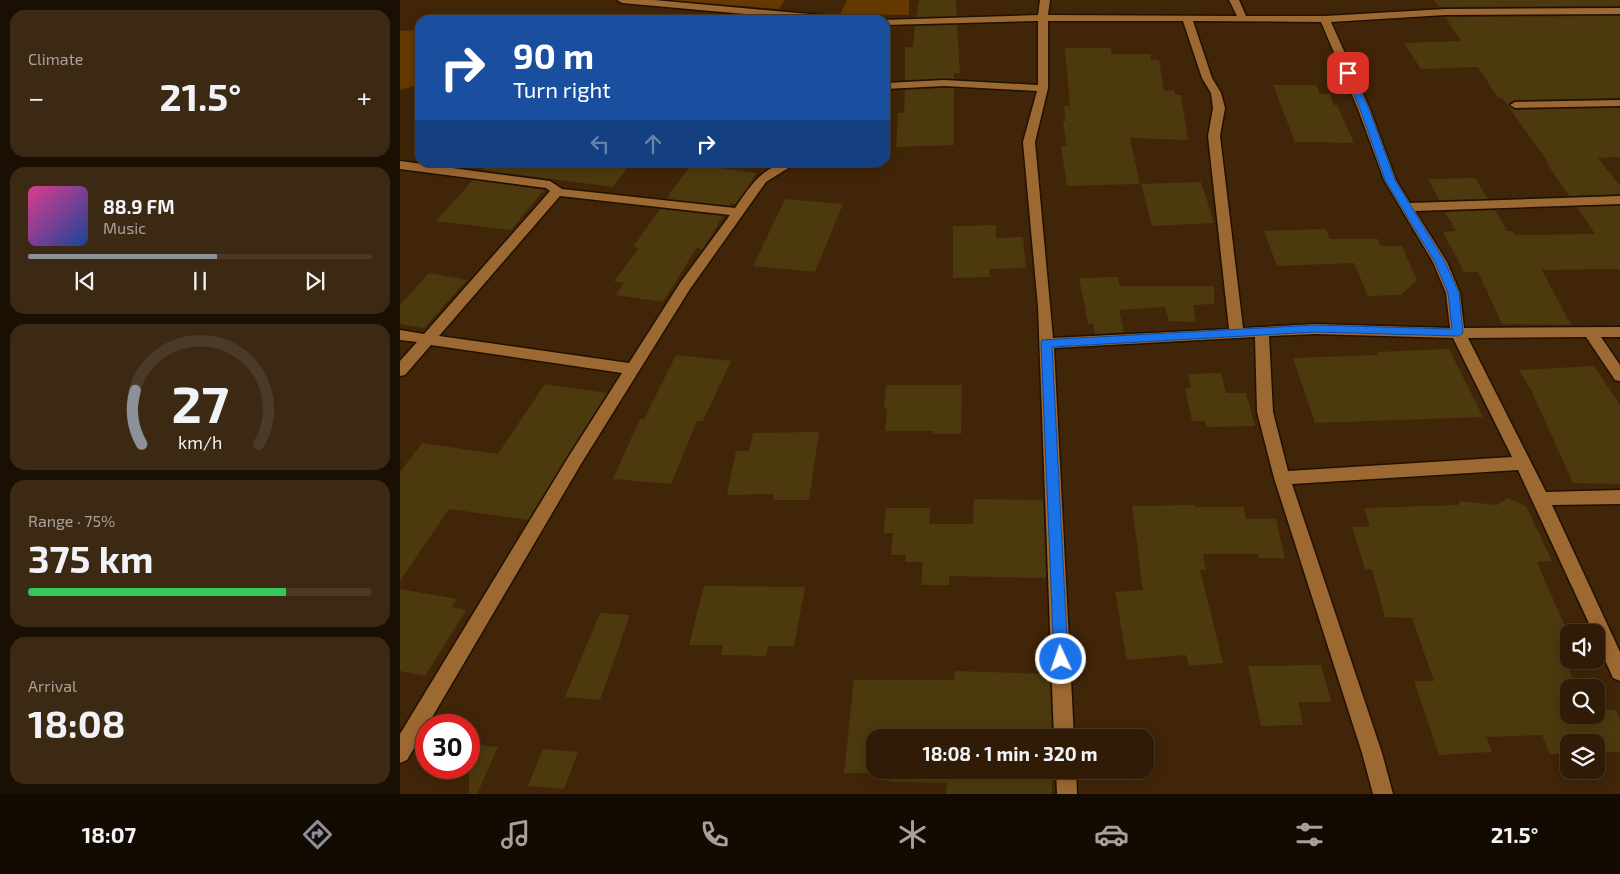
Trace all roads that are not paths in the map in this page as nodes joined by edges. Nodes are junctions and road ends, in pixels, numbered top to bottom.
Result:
1 (622, 0) edge
2 (1045, 0) edge
3 (1234, 0) edge
4 (1620, 11) edge
5 (788, 15) edge
6 (1043, 18) junction
7 (1187, 19) junction
8 (1242, 19) junction
9 (1325, 19) junction
10 (890, 22) edge
11 (890, 86) edge
12 (1043, 88) junction
13 (1515, 104) dead end
14 (1620, 104) edge
15 (400, 165) edge
16 (783, 167) edge
17 (559, 192) junction
18 (1620, 200) edge
19 (1407, 207) junction
20 (736, 212) junction
21 (1262, 331) junction
22 (1620, 332) edge
23 (1458, 333) junction
24 (1237, 334) junction
25 (1591, 334) junction
26 (400, 335) edge
27 (426, 340) junction
28 (1046, 343) junction
29 (631, 369) junction
30 (400, 371) edge
31 (1620, 376) edge
32 (1522, 463) junction
33 (1282, 478) junction
34 (1620, 497) edge
35 (1541, 499) junction
36 (1620, 672) edge
37 (1064, 729) edge
38 (400, 753) edge
39 (1066, 779) edge
40 (1067, 794) edge
41 (1384, 794) edge

1 - 5 street
2 - 6 street
3 - 8 street
4 - 9 street
6 - 7 street
6 - 10 street
6 - 12 street
7 - 8 street
7 - 24 street
8 - 9 street
9 - 19 street
11 - 12 street
12 - 28 street
13 - 14 street
15 - 17 street
16 - 20 street
17 - 20 street
17 - 27 street
18 - 19 street
19 - 23 street
20 - 29 street
21 - 23 street
21 - 24 street
21 - 33 street
22 - 25 street
23 - 25 street
23 - 32 street
24 - 28 street
25 - 31 street
26 - 27 street
27 - 29 street
27 - 30 street
28 - 37 street
29 - 38 street
32 - 33 street
32 - 35 street
33 - 41 street
34 - 35 street
35 - 36 street
39 - 40 street

